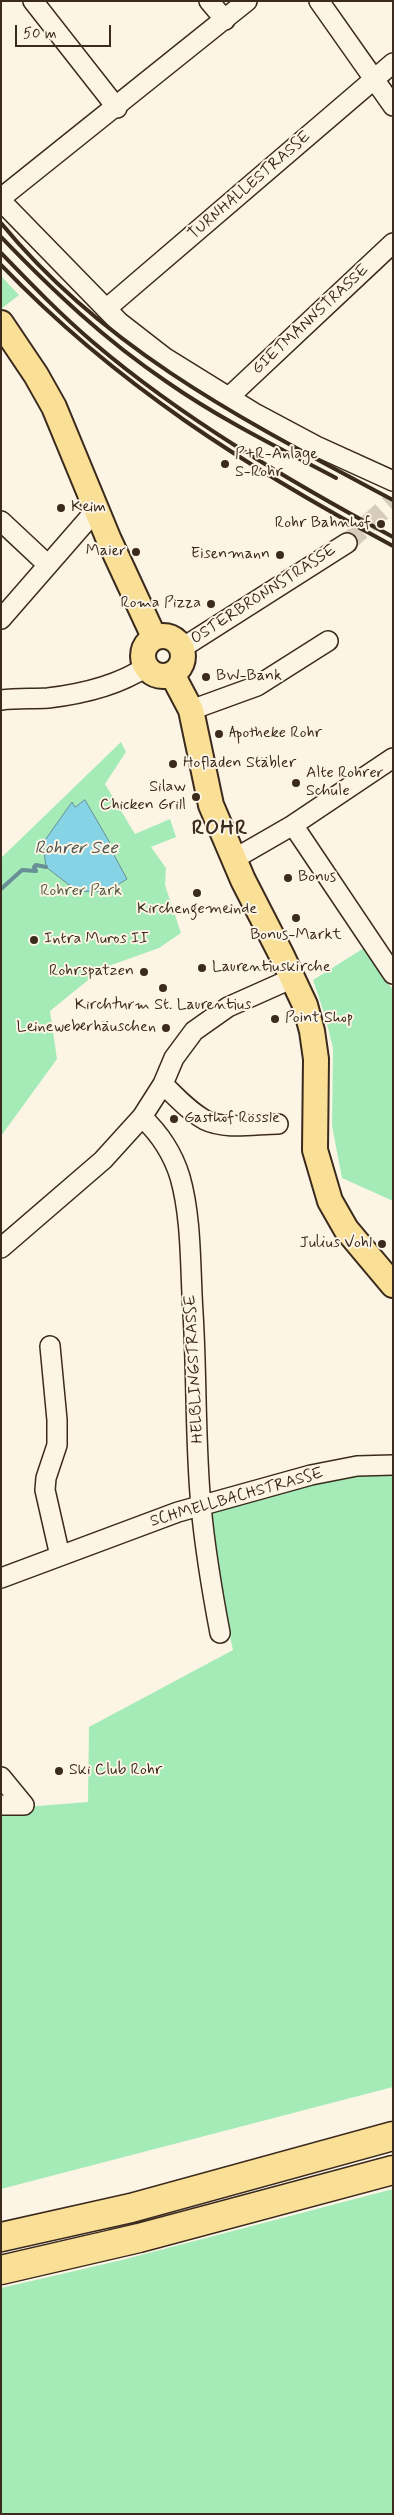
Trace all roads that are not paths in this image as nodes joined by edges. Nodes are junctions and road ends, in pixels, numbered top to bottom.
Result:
1 (33, 1) edge
2 (209, 1) edge
3 (247, 1) edge
4 (318, 1) edge
5 (225, 20) junction
6 (393, 63) edge
7 (374, 79) junction
8 (393, 106) edge
9 (117, 108) junction
10 (1, 200) edge
11 (393, 243) edge
12 (106, 309) junction
13 (1, 323) edge
14 (229, 397) junction
15 (393, 482) edge
16 (96, 510) junction
17 (1, 521) edge
18 (347, 542) tunnel mouth
19 (48, 565) junction
20 (1, 618) edge
21 (154, 637) junction
22 (328, 641) dead end
23 (182, 648) junction
24 (146, 667) junction
25 (181, 691) junction
26 (1, 700) edge
27 (392, 760) edge
28 (293, 825) junction
29 (234, 859) junction
30 (393, 974) edge
31 (293, 978) junction
32 (164, 1084) junction
33 (142, 1117) junction
34 (278, 1124) dead end
35 (1, 1248) edge
36 (393, 1285) edge
37 (50, 1346) dead end
38 (393, 1465) edge
39 (201, 1505) junction
40 (60, 1556) junction
41 (1, 1578) edge
42 (220, 1633) dead end
43 (1, 1777) edge
44 (1, 1805) edge
45 (393, 2136) edge
46 (393, 2170) edge
47 (1, 2237) edge
48 (1, 2270) edge

1 - 9 street
2 - 5 street
3 - 5 street
4 - 7 street
5 - 9 street
6 - 7 street, TURNHALLESTRASSE
7 - 8 street
7 - 12 street, TURNHALLESTRASSE
9 - 10 street
10 - 12 street
11 - 14 street, GIETMANNSTRASSE
12 - 14 street
13 - 16 main road
14 - 15 street
16 - 19 street
16 - 21 main road
17 - 19 street
18 - 23 street, OSTERBRONNSTRASSE
19 - 20 street
21 - 23 main road
21 - 24 main road
22 - 25 street
23 - 25 main road
24 - 25 main road
24 - 26 street
25 - 29 main road
27 - 28 street
28 - 29 street
28 - 30 street
29 - 31 main road
31 - 32 street
31 - 36 main road
32 - 33 street
32 - 34 street
33 - 35 street
33 - 39 street, HELBLINGSTRASSE
37 - 40 street
38 - 39 street, SCHMELLBACHSTRASSE
39 - 40 street, SCHMELLBACHSTRASSE
39 - 42 street, HELBLINGSTRASSE
40 - 41 street, SCHMELLBACHSTRASSE
43 - 44 street
45 - 47 highway
46 - 48 highway

